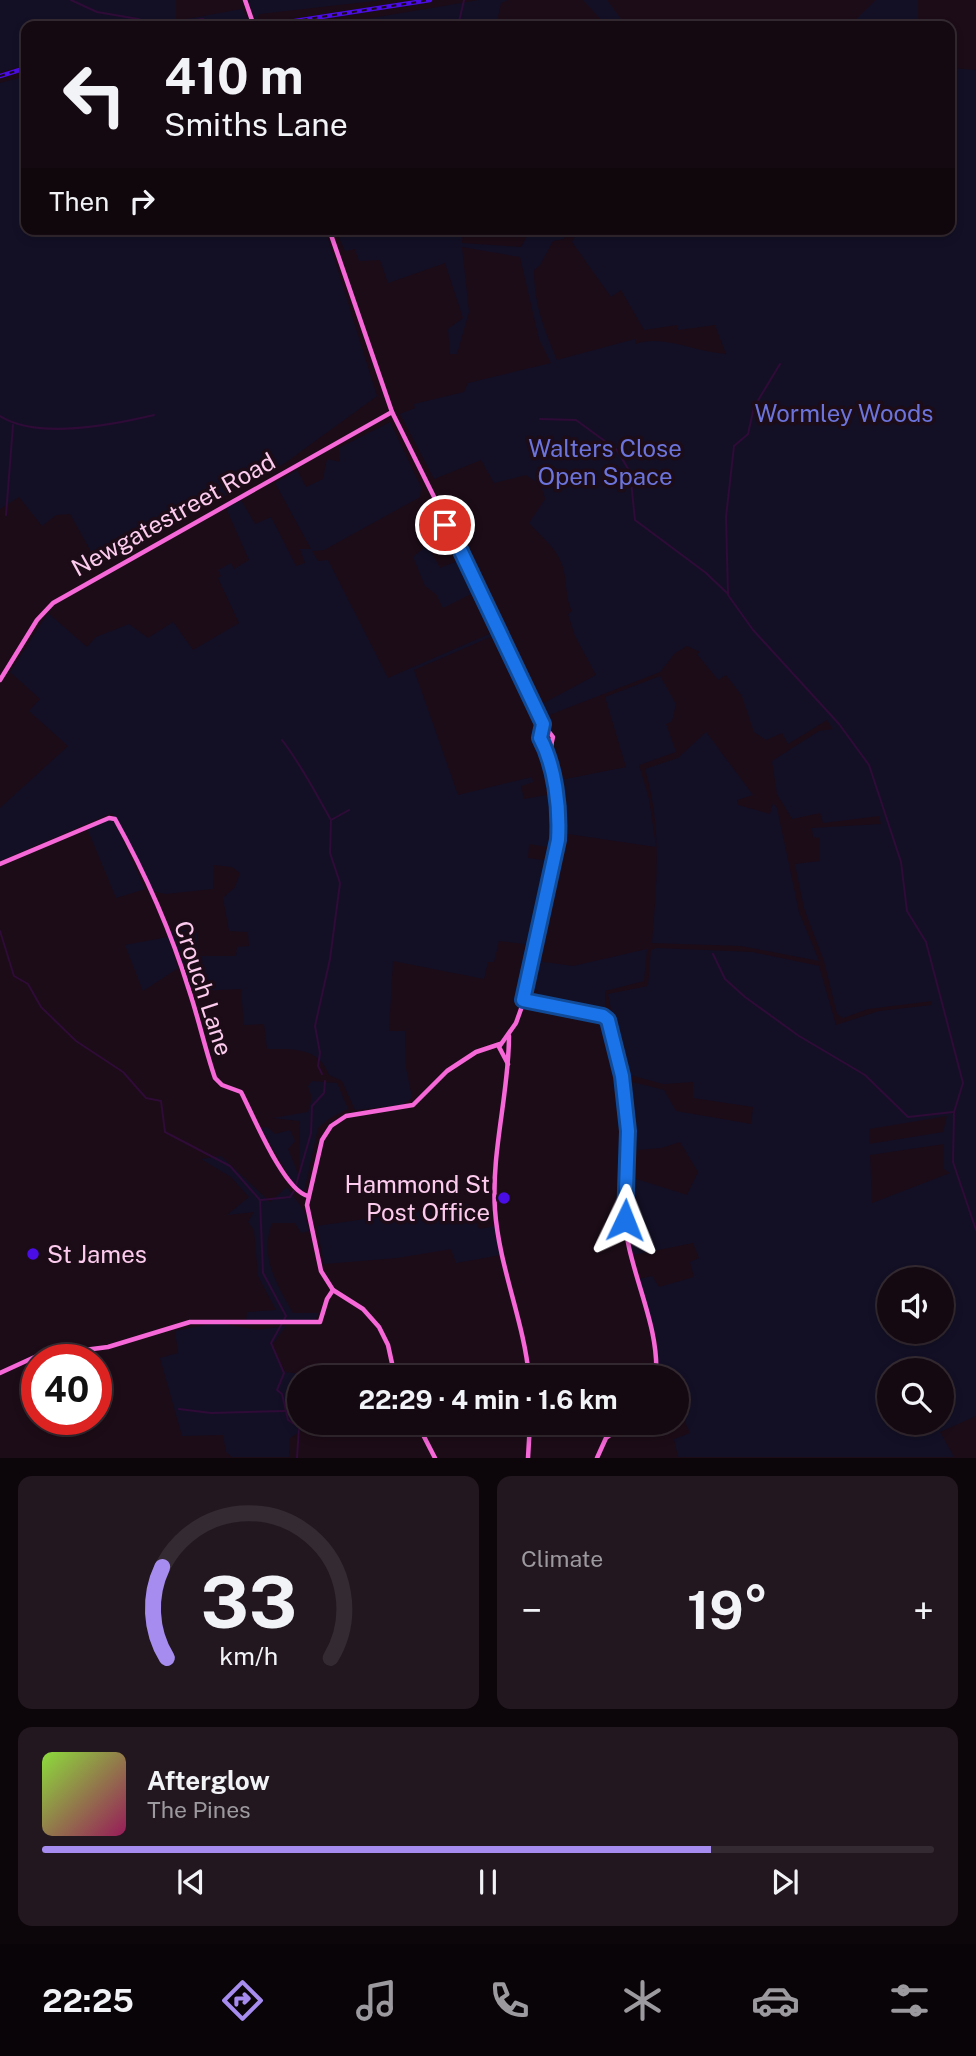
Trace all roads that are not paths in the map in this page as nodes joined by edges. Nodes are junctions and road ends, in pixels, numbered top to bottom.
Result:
1 (246, 0) edge
2 (252, 21) edge
3 (331, 235) edge
4 (392, 412) junction
5 (447, 525) junction
6 (452, 535) junction
7 (0, 680) edge
8 (545, 732) junction
9 (550, 743) junction
10 (543, 744) junction
11 (548, 751) junction
12 (0, 864) edge
13 (523, 1000) junction
14 (509, 1035) junction
15 (502, 1043) junction
16 (510, 1047) junction
17 (489, 1049) junction
18 (502, 1052) junction
19 (508, 1064) junction
20 (307, 1196) junction
21 (333, 1290) junction
22 (392, 1365) edge
23 (528, 1365) edge
24 (655, 1365) edge
25 (0, 1373) edge
26 (423, 1435) edge
27 (529, 1435) edge
28 (610, 1435) edge
29 (435, 1458) edge
30 (528, 1458) edge
31 (597, 1458) edge

1 - 2 street
3 - 4 street
4 - 5 street
4 - 7 street, Newgatestreet Road
5 - 6 street
5 - 6 street
6 - 8 street
8 - 9 street
8 - 10 street
9 - 10 street
9 - 11 street
10 - 11 street
11 - 13 street
12 - 20 street, Crouch Lane
13 - 14 street
13 - 24 street
14 - 15 street
14 - 16 street
15 - 16 street
15 - 17 street
15 - 18 street
16 - 18 street
16 - 19 street
17 - 18 street
17 - 20 street
18 - 19 street
19 - 23 street
20 - 21 street
21 - 22 street
21 - 25 street
26 - 29 street
27 - 30 street
28 - 31 street

